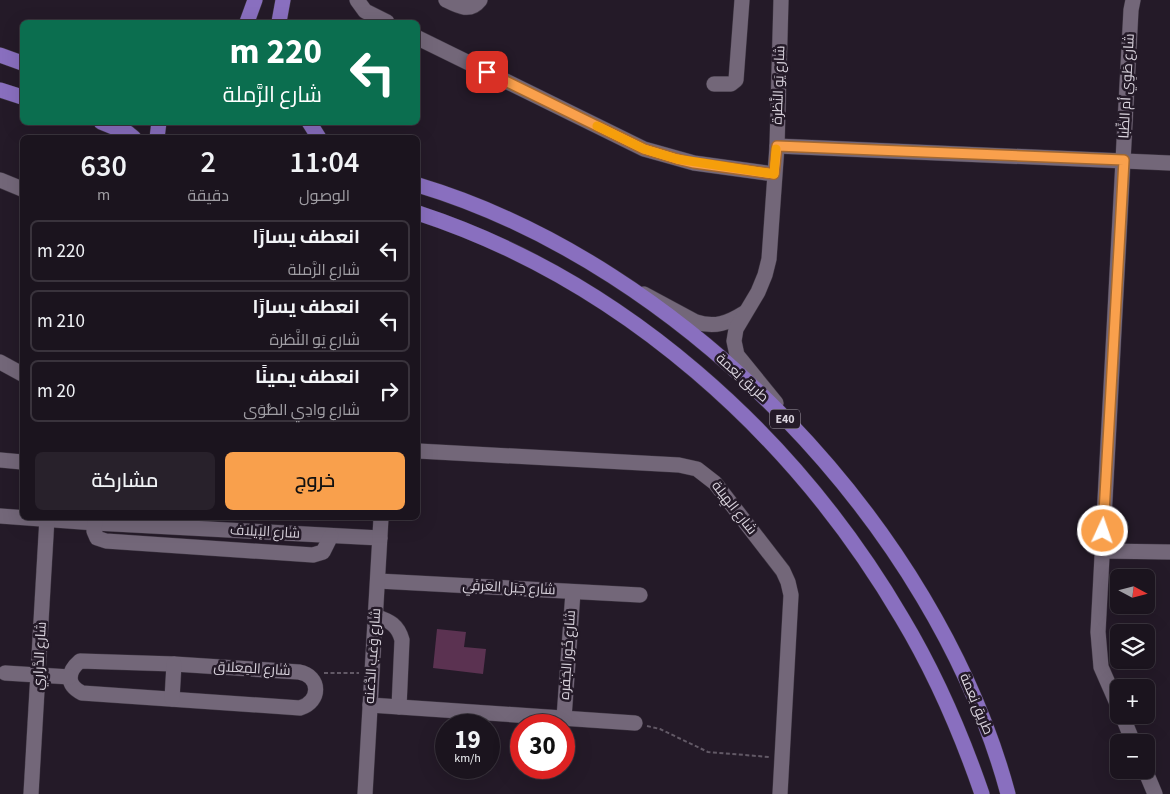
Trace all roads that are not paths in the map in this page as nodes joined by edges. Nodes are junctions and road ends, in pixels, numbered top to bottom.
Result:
1 (256, 0) edge
2 (283, 0) edge
3 (357, 0) edge
4 (446, 0) edge
5 (480, 0) edge
6 (742, 0) edge
7 (781, 0) edge
8 (1133, 0) edge
9 (247, 20) edge
10 (279, 20) edge
11 (383, 20) edge
12 (420, 39) edge
13 (0, 55) edge
14 (20, 61) edge
15 (714, 84) dead end
16 (0, 90) edge
17 (20, 96) edge
18 (108, 125) edge
19 (130, 135) edge
20 (777, 146) junction
21 (1124, 160) junction
22 (1170, 163) edge
23 (774, 174) junction
24 (0, 180) edge
25 (420, 186) edge
26 (20, 188) edge
27 (420, 214) edge
28 (611, 276) junction
29 (744, 313) junction
30 (0, 362) edge
31 (20, 373) edge
32 (804, 439) junction
33 (420, 451) edge
34 (0, 460) edge
35 (20, 462) edge
36 (0, 516) edge
37 (20, 517) edge
38 (47, 520) edge
39 (66, 520) edge
40 (381, 520) edge
41 (380, 538) junction
42 (1102, 551) junction
43 (1170, 552) edge
44 (378, 581) junction
45 (573, 592) junction
46 (640, 595) dead end
47 (375, 616) junction
48 (174, 664) junction
49 (2, 673) edge
50 (39, 675) junction
51 (70, 677) junction
52 (1110, 688) edge
53 (172, 699) junction
54 (370, 705) junction
55 (399, 707) junction
56 (510, 714) edge
57 (564, 714) edge
58 (575, 719) edge
59 (635, 723) road end
60 (1149, 779) edge
61 (31, 794) edge
62 (364, 794) edge
63 (780, 794) edge
64 (982, 794) edge
65 (1008, 794) edge
66 (1155, 794) edge

1 - 9 main road
2 - 10 main road
3 - 11 street
4 - 5 street
6 - 15 street
7 - 20 street, شارع يَو النَّظرة
8 - 21 street, شارع طَوِي أم الظِّبا
12 - 23 street
13 - 14 main road
16 - 17 main road
18 - 19 main road
20 - 21 street
20 - 23 street, شارع يَو النَّظرة
21 - 22 street
21 - 42 street, شارع طَوِي أم الظِّبا
23 - 29 street, شارع يَو النَّظرة
24 - 26 street
25 - 28 main road, طريق نِعمة / E40
27 - 64 main road, طريق نِعمة / E40
28 - 29 street
28 - 32 main road, طريق نِعمة / E40
29 - 32 street, شارع يَو النَّظرة
30 - 31 street
32 - 65 main road, طريق نِعمة / E40
33 - 63 street, شارع الهِيلة
34 - 35 street
36 - 37 street, شارع الإيلاف
38 - 50 street, شارع الدَّرارِي
39 - 41 street, شارع الإيلاف
40 - 41 street, شارع وَعَب الدَّعنه
41 - 44 street, شارع وَعَب الدَّعنه
42 - 43 street
42 - 52 street, شارع طَوِي أم الظِّبا
44 - 45 street, شارع جَبَل العَرفَي
44 - 47 street, شارع وَعَب الدَّعنه
45 - 46 street, شارع جَبَل العَرفَي
45 - 57 street, شارع خُور الجَفره
47 - 54 street, شارع وَعَب الدَّعنه
47 - 55 street
48 - 51 street, شارع المِعلاق
48 - 53 street
48 - 53 street, شارع المِعلاق
49 - 50 street
50 - 51 street
50 - 61 street, شارع الدَّرارِي
51 - 53 street, شارع المِعلاق
54 - 55 street
54 - 62 street, شارع وَعَب الدَّعنه
55 - 56 street
58 - 59 street
60 - 66 street

